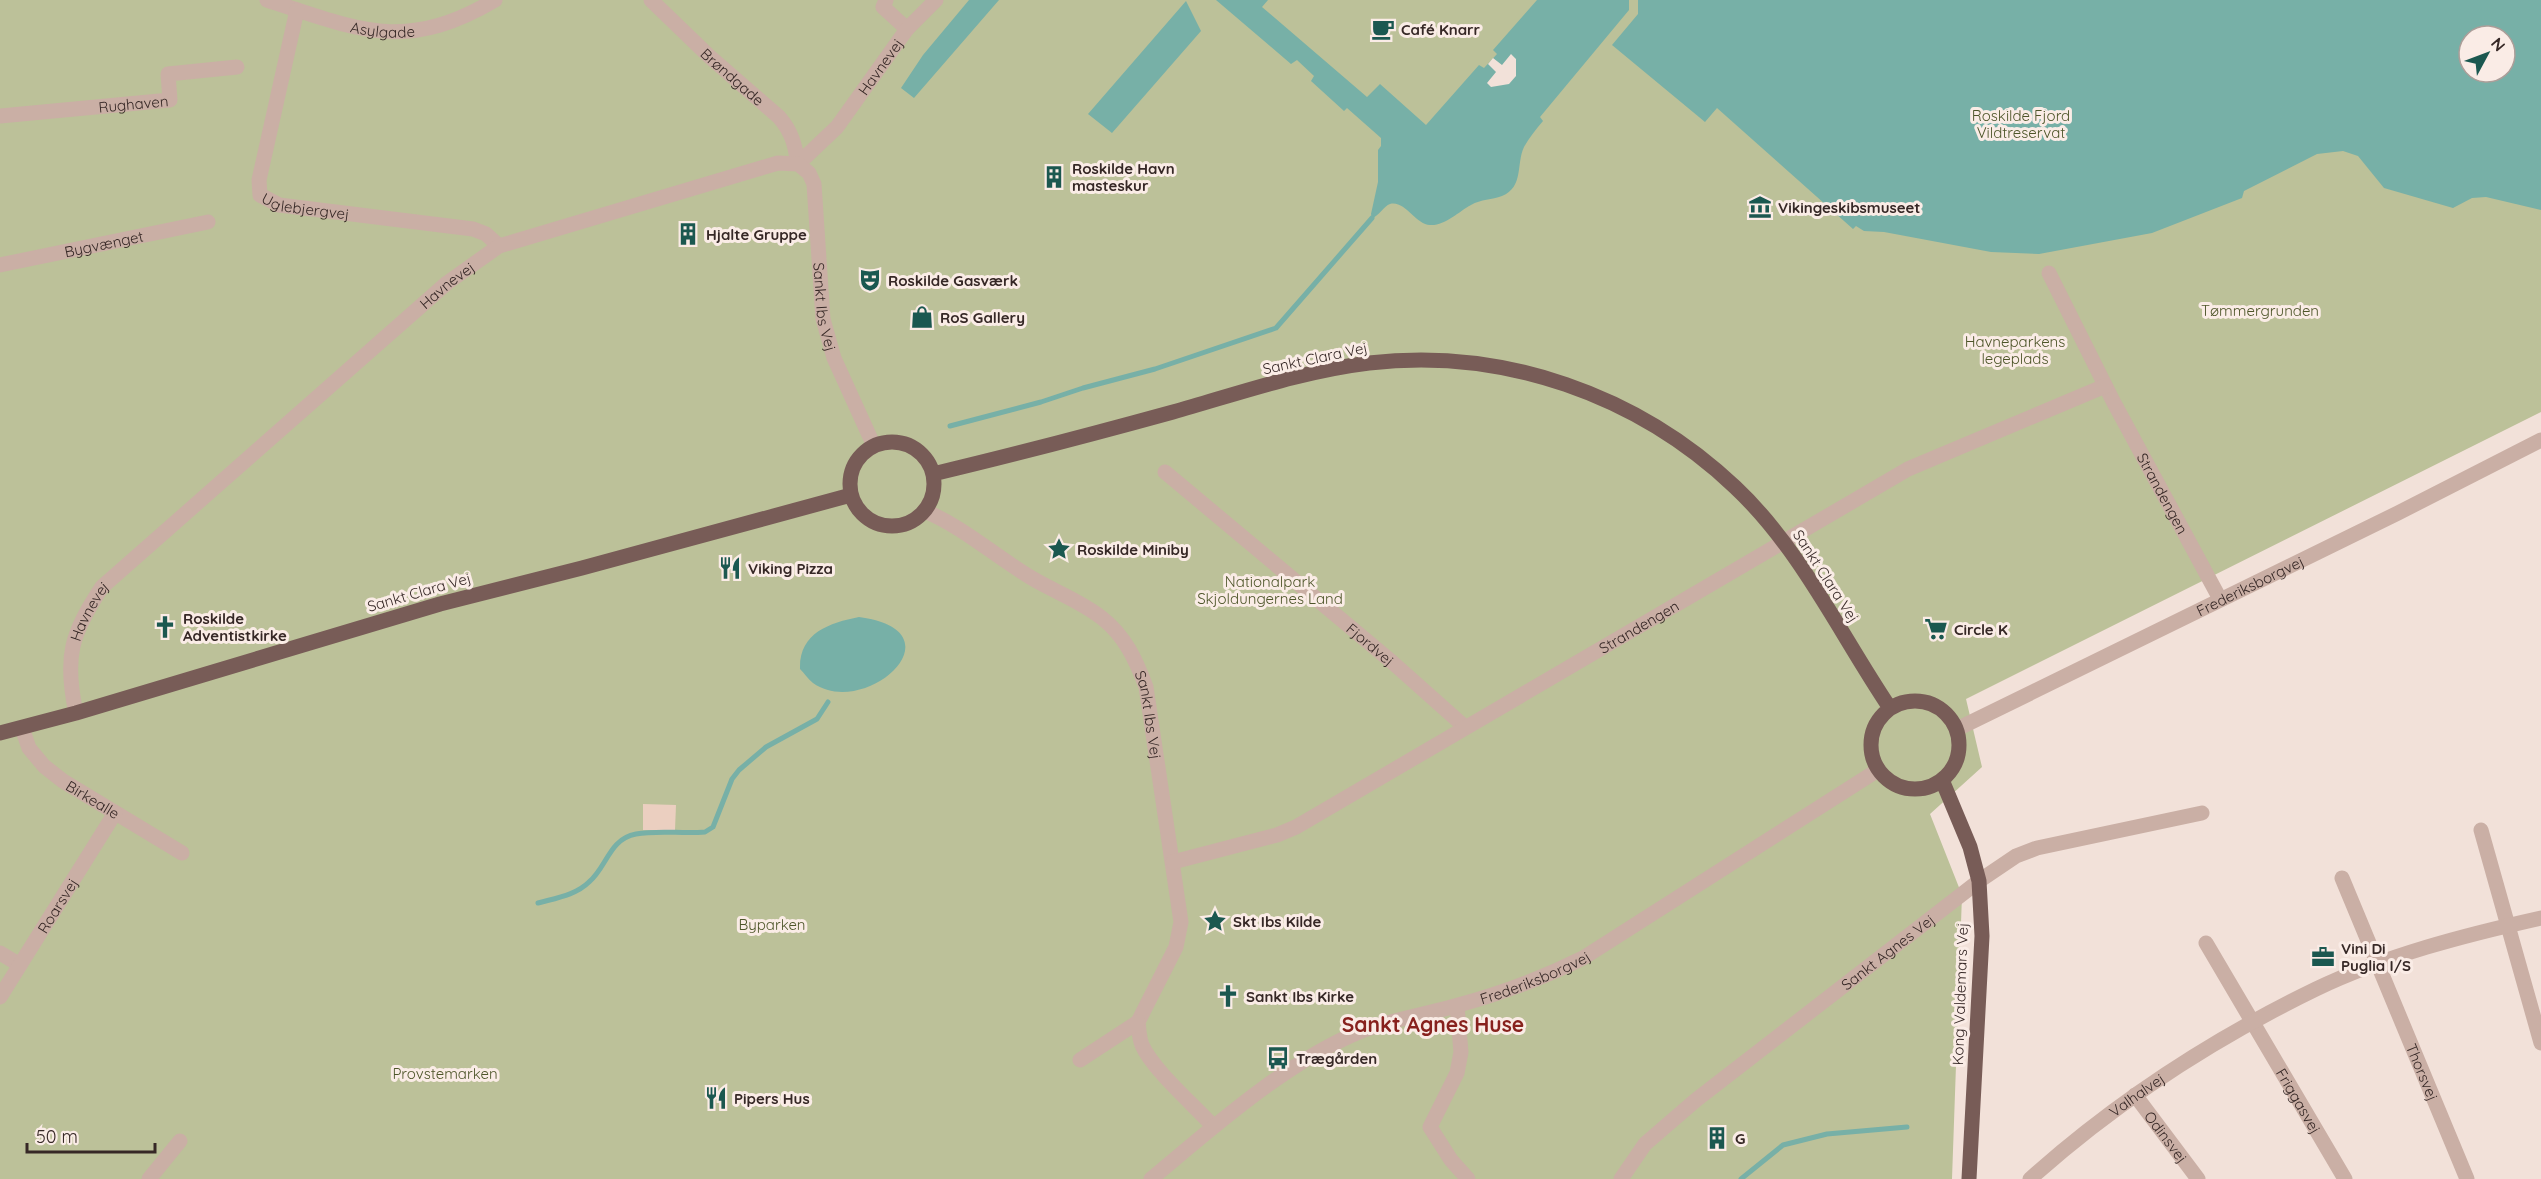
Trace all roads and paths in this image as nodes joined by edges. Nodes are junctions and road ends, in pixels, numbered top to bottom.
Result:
1 (267, 0) edge
2 (495, 0) edge
3 (651, 0) edge
4 (886, 0) edge
5 (936, 0) edge
6 (297, 10) junction
7 (908, 29) junction
8 (237, 67) dead end
9 (0, 116) edge
10 (798, 164) junction
11 (208, 222) dead end
12 (499, 246) junction
13 (0, 265) edge
14 (2049, 273) dead end
15 (2105, 386) junction
16 (2541, 440) edge
17 (874, 446) junction
18 (1165, 472) dead end
19 (933, 474) junction
20 (851, 495) junction
21 (925, 511) junction
22 (1784, 542) junction
23 (2220, 599) junction
24 (1890, 708) junction
25 (76, 712) junction
26 (22, 728) junction
27 (1465, 728) junction
28 (1957, 729) junction
29 (0, 733) edge
30 (1878, 770) junction
31 (1942, 780) junction
32 (115, 813) junction
33 (2202, 813) dead end
34 (2481, 830) dead end
35 (182, 853) dead end
36 (1173, 862) junction
37 (2342, 878) dead end
38 (1979, 881) junction
39 (2541, 918) edge
40 (2506, 926) junction
41 (2206, 943) dead end
42 (0, 953) edge
43 (2378, 964) junction
44 (20, 965) junction
45 (0, 997) edge
46 (1457, 1006) junction
47 (1138, 1022) junction
48 (2252, 1023) junction
49 (2541, 1043) edge
50 (1080, 1060) dead end
51 (2135, 1095) junction
52 (1213, 1126) junction
53 (180, 1141) dead end
54 (149, 1179) edge
55 (1151, 1179) edge
56 (1468, 1179) edge
57 (1621, 1179) edge
58 (1969, 1179) edge
59 (2030, 1179) edge
60 (2198, 1179) edge
61 (2345, 1179) edge
62 (2467, 1179) edge

1 - 6 street, Asylgade
2 - 6 street, Asylgade
3 - 10 street, Brøndgade
4 - 7 street
5 - 7 street, Havnevej
6 - 12 street, Uglebjergvej
7 - 10 street, Havnevej
8 - 9 street, Rughaven
10 - 12 street, Havnevej
10 - 17 street, Sankt Ibs Vej
11 - 13 street, Bygvænget
12 - 25 street, Havnevej
14 - 15 street, Strandengen
15 - 22 street, Strandengen
15 - 23 street, Strandengen
16 - 23 street, Frederiksborgvej
17 - 19 main road
17 - 20 main road
18 - 27 street, Fjordvej
19 - 21 main road
19 - 22 main road, Sankt Clara Vej
20 - 21 main road
20 - 25 main road, Sankt Clara Vej
21 - 36 street, Sankt Ibs Vej
22 - 24 main road, Sankt Clara Vej
22 - 27 street, Strandengen
23 - 28 street, Frederiksborgvej
24 - 28 main road
24 - 30 main road
25 - 26 main road, Sankt Clara Vej
26 - 29 main road, Sankt Clara Vej
26 - 32 street, Birkealle
27 - 36 street, Strandengen
28 - 31 main road
30 - 31 main road
30 - 46 street, Frederiksborgvej
31 - 38 main road, Kong Valdemars Vej
32 - 35 street, Birkealle
32 - 44 street, Roarsvej
33 - 38 street, Sankt Agnes Vej
34 - 40 street
36 - 47 street, Sankt Ibs Vej
37 - 43 street
38 - 57 street, Sankt Agnes Vej
38 - 58 main road, Kong Valdemars Vej
39 - 40 street, Valhalvej
40 - 43 street, Valhalvej
40 - 49 street
41 - 48 street
42 - 44 street
43 - 48 street, Valhalvej
43 - 62 street, Thorsvej
44 - 45 street, Roarsvej
46 - 52 street, Frederiksborgvej
46 - 56 street
47 - 50 street, Sankt Ibs Vej
47 - 52 street
48 - 51 street, Valhalvej
48 - 61 street, Friggasvej
51 - 59 street, Valhalvej
51 - 60 street, Odinsvej
52 - 55 street, Frederiksborgvej
53 - 54 street

